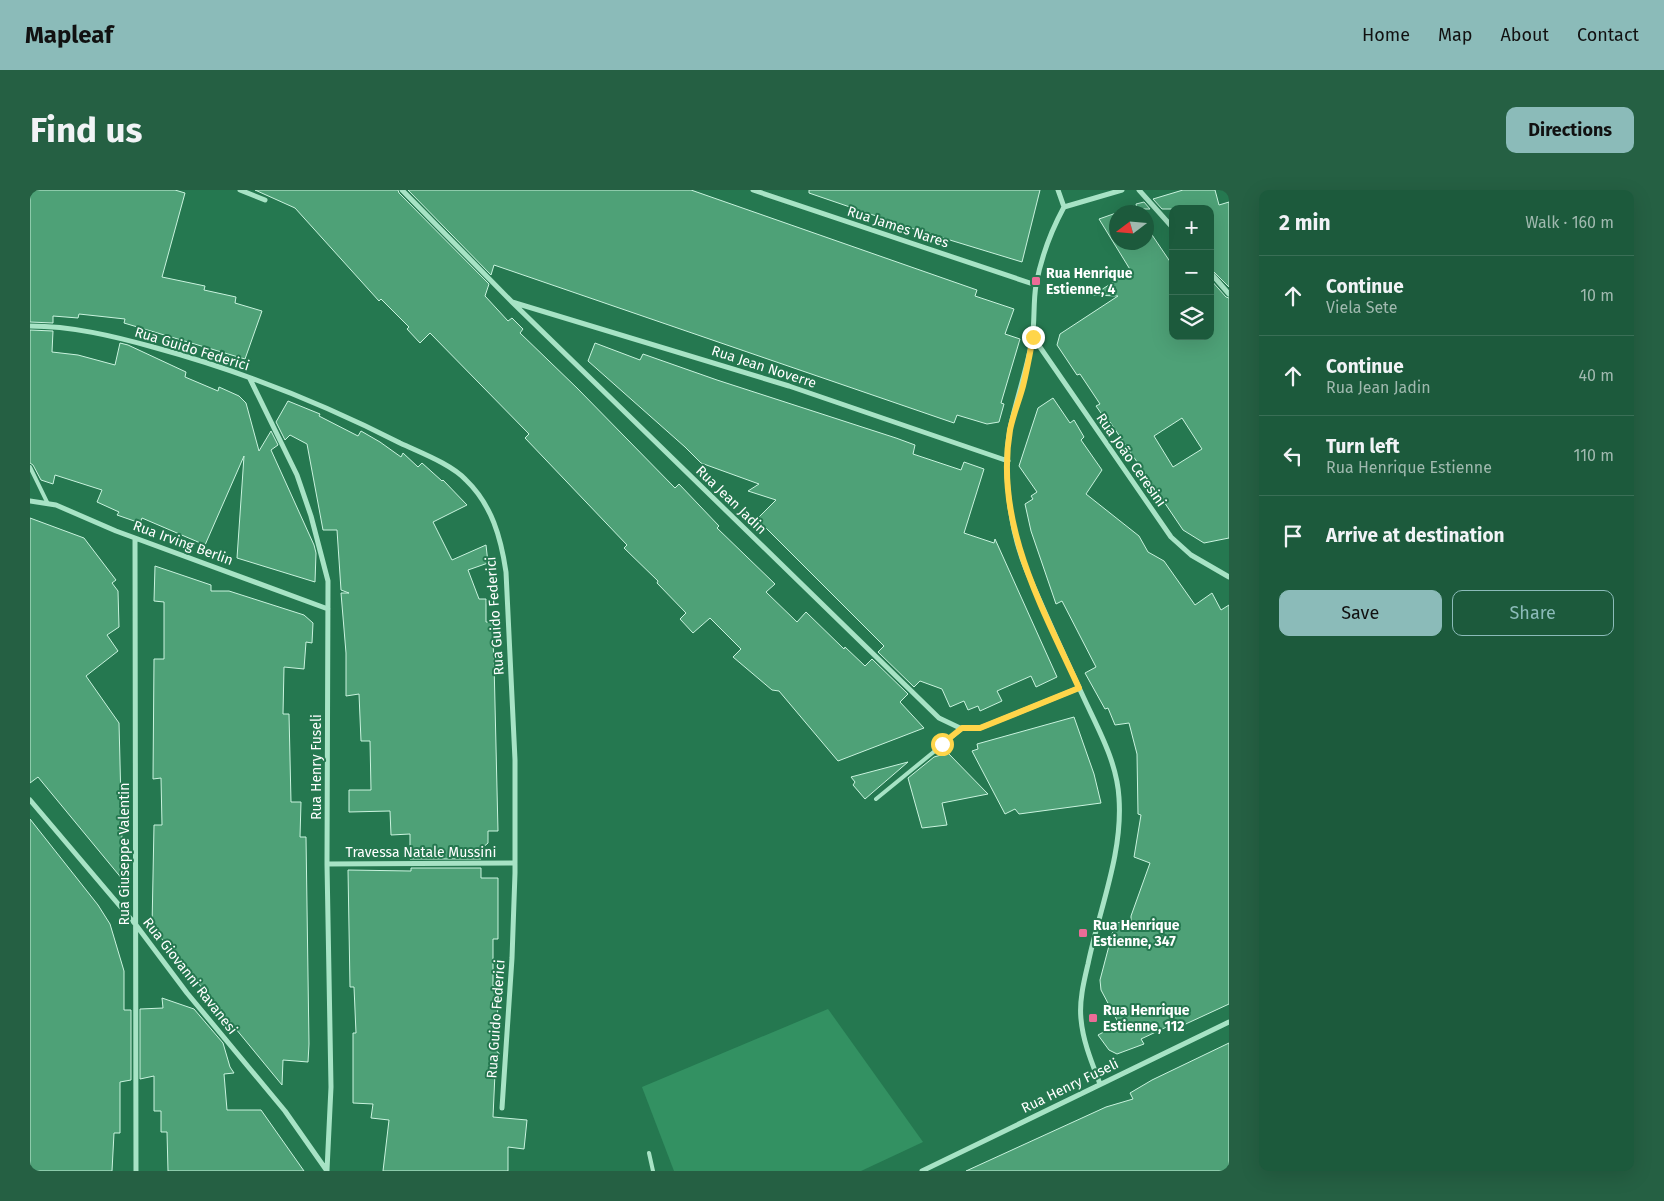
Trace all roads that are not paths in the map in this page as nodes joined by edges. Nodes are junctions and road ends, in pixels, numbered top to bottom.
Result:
1 (240, 190) edge
2 (402, 190) edge
3 (753, 190) edge
4 (1058, 190) edge
5 (1122, 190) edge
6 (1139, 190) edge
7 (265, 200) dead end
8 (1064, 207) junction
9 (1169, 224) edge
10 (1214, 277) edge
11 (1036, 285) junction
12 (1229, 294) edge
13 (512, 302) junction
14 (30, 326) edge
15 (1033, 337) junction
16 (250, 378) junction
17 (1008, 461) junction
18 (30, 467) edge
19 (30, 501) edge
20 (48, 504) junction
21 (135, 538) junction
22 (1229, 577) edge
23 (328, 609) junction
24 (1079, 688) junction
25 (962, 728) junction
26 (876, 798) dead end
27 (30, 800) edge
28 (515, 863) junction
29 (327, 864) junction
30 (136, 925) junction
31 (1229, 1022) edge
32 (1100, 1084) junction
33 (502, 1108) dead end
34 (649, 1153) dead end
35 (327, 1170) edge
36 (136, 1171) edge
37 (653, 1171) edge
38 (922, 1171) edge

1 - 7 street
2 - 13 street, Rua Jean Jadin
3 - 11 street, Rua James Nares
4 - 8 street
5 - 8 street
6 - 9 street
8 - 11 street
10 - 12 street
11 - 15 street
13 - 17 street, Rua Jean Noverre
13 - 25 street, Rua Jean Jadin
14 - 16 street, Rua Guido Federici
15 - 17 street
15 - 22 street, Rua João Ceresini
16 - 23 street, Rua Henry Fuseli
16 - 28 street, Rua Guido Federici
17 - 24 street
18 - 20 lane
19 - 20 street, Rua Irving Berlin
20 - 21 street, Rua Irving Berlin
21 - 23 street, Rua Irving Berlin
21 - 30 street, Rua Giuseppe Valentin
23 - 29 street, Rua Henry Fuseli
24 - 25 street
24 - 32 street
25 - 26 lane
27 - 30 street, Rua Giovanni Ravanesi
28 - 29 street, Travessa Natale Mussini
28 - 33 street, Rua Guido Federici
29 - 35 street, Rua Henry Fuseli
30 - 35 street, Rua Giovanni Ravanesi
30 - 36 street, Rua Giuseppe Valentin
31 - 32 street, Rua Henry Fuseli
32 - 38 street, Rua Henry Fuseli
34 - 37 lane

